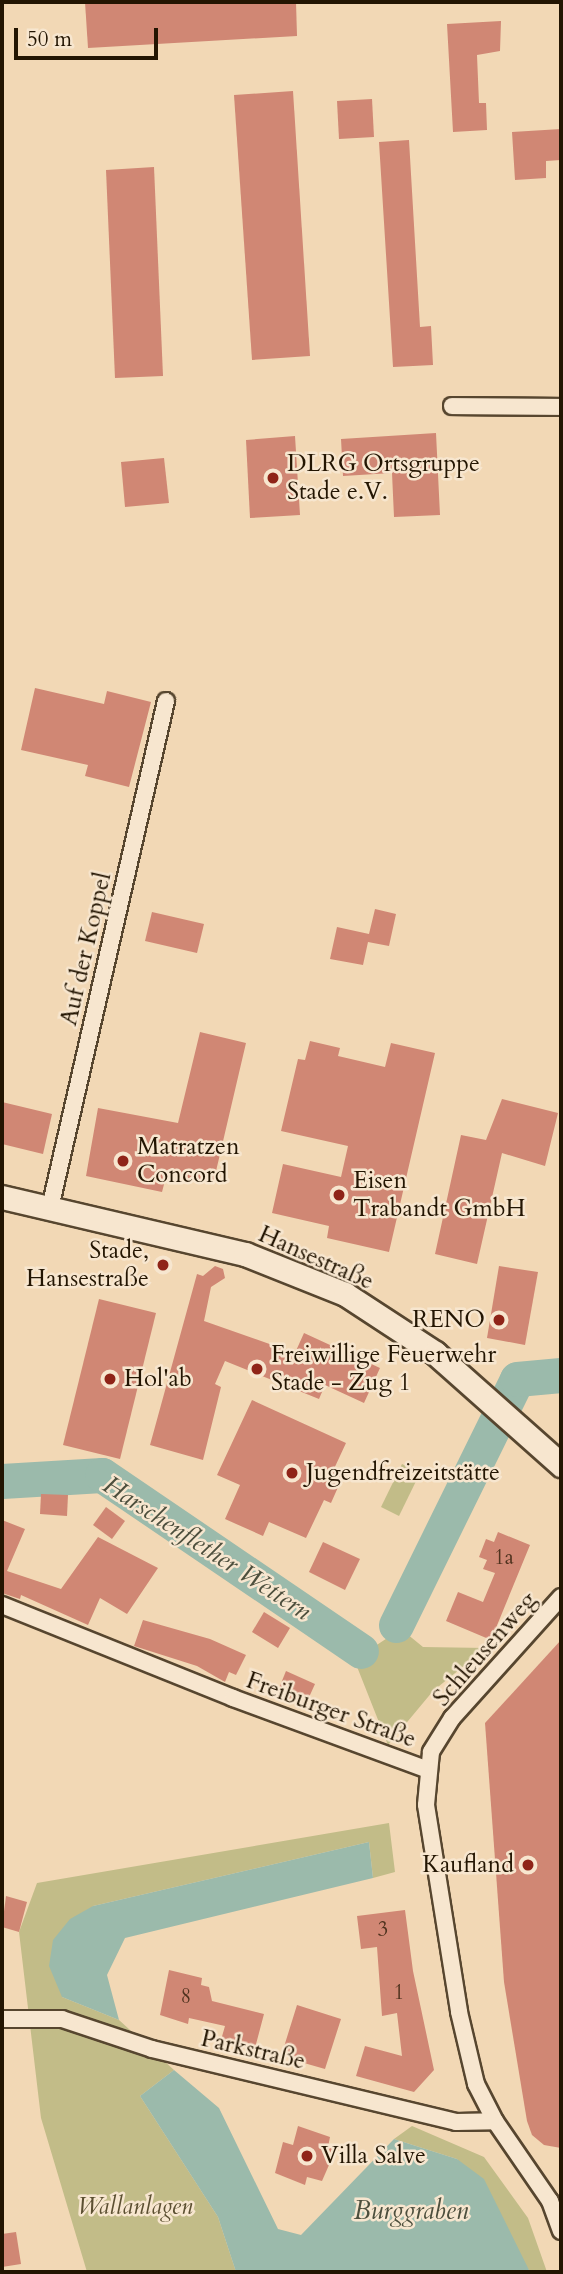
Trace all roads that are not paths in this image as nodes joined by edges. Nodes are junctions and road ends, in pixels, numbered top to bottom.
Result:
1 (452, 406) dead end
2 (561, 407) edge
3 (166, 701) dead end
4 (2, 1197) edge
5 (50, 1208) junction
6 (561, 1465) edge
7 (561, 1597) edge
8 (2, 1605) edge
9 (426, 1769) junction
10 (2, 2019) edge
11 (495, 2121) junction
12 (556, 2197) edge
13 (561, 2231) edge

1 - 2 street
3 - 5 street, Auf der Koppel
4 - 5 main road, Hansestraße
5 - 6 main road, Hansestraße
7 - 9 street, Schleusenweg
8 - 9 street, Freiburger Straße
9 - 11 street, Freiburger Straße
10 - 11 street, Parkstraße
11 - 12 street, Freiburger Straße
12 - 13 street, Freiburger Straße

